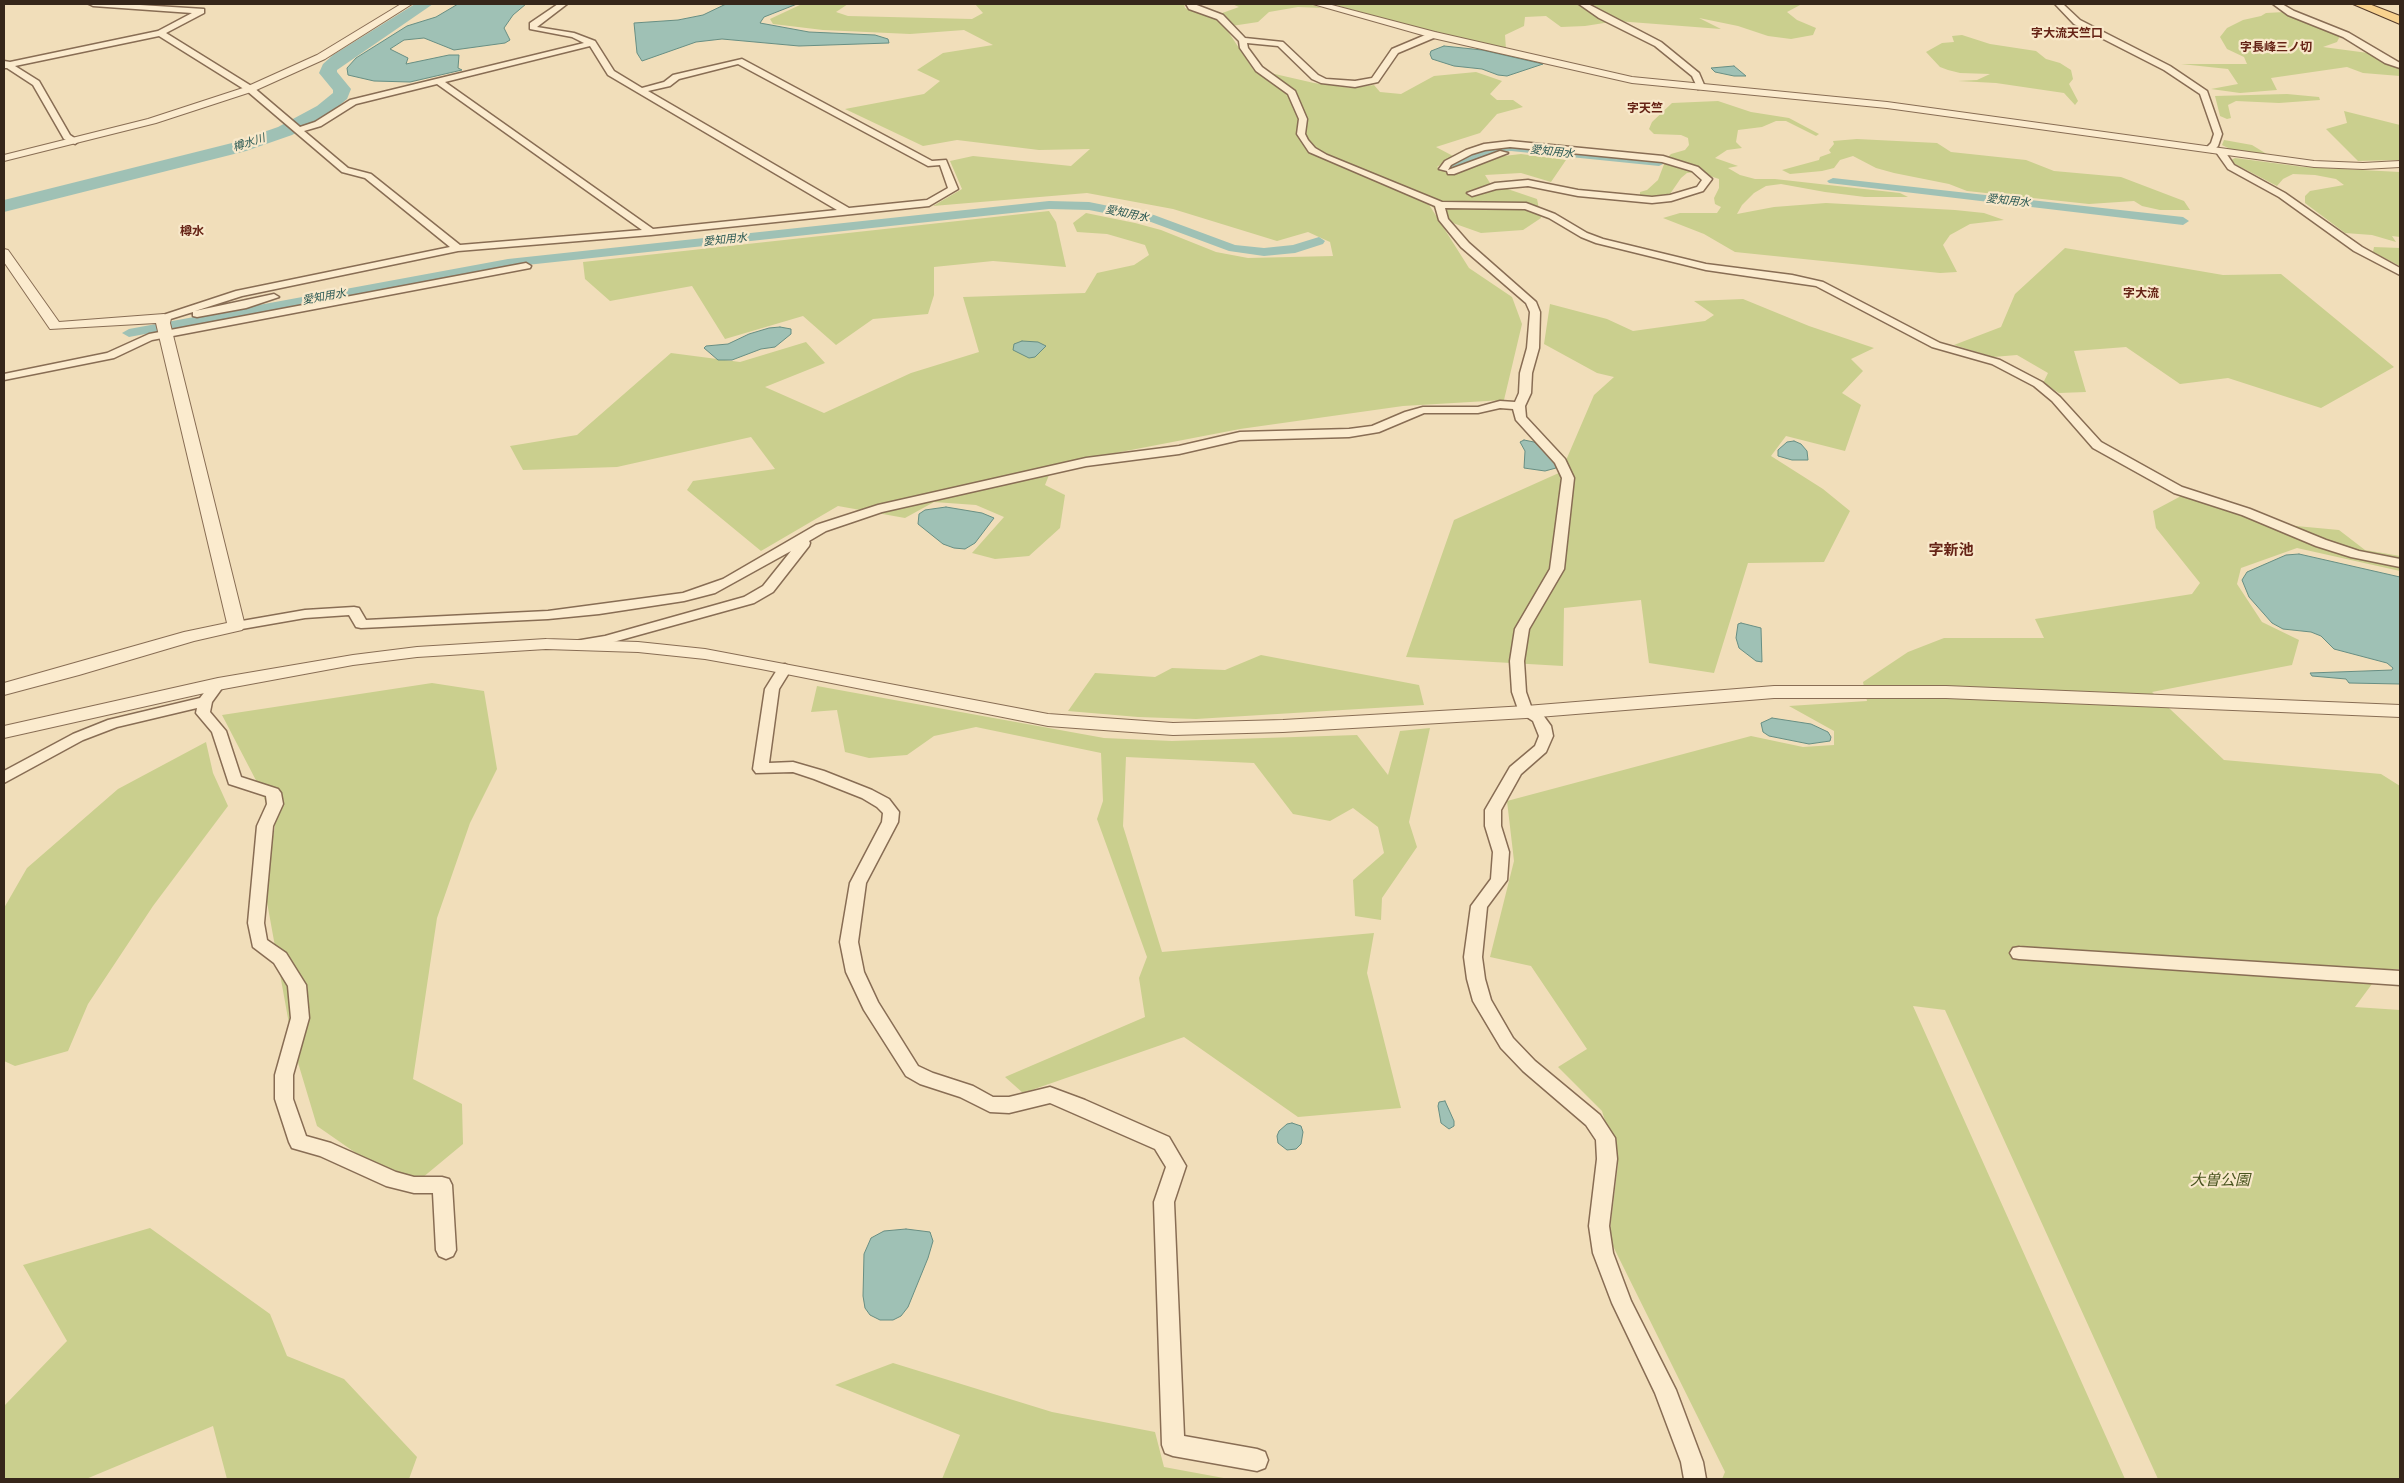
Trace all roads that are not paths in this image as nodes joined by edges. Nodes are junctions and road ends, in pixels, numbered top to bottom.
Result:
1 (93, 4) edge
2 (407, 4) edge
3 (563, 4) edge
4 (1190, 4) edge
5 (1318, 4) edge
6 (1583, 4) edge
7 (2059, 4) edge
8 (2276, 4) edge
9 (2358, 4) edge
10 (2400, 20) edge
11 (160, 33) junction
12 (1433, 36) junction
13 (1243, 40) junction
14 (592, 43) junction
15 (6, 65) edge
16 (2400, 66) edge
17 (438, 82) junction
18 (1701, 87) junction
19 (250, 89) junction
20 (642, 90) junction
21 (295, 128) junction
22 (75, 141) junction
23 (2209, 150) junction
24 (2221, 152) junction
25 (4, 158) edge
26 (2400, 164) edge
27 (1447, 170) dead end
28 (1472, 193) dead end
29 (1440, 205) junction
30 (846, 211) junction
31 (651, 232) junction
32 (458, 248) junction
33 (4, 253) edge
34 (526, 266) dead end
35 (360, 269) junction
36 (2400, 272) edge
37 (218, 310) junction
38 (218, 322) junction
39 (164, 327) junction
40 (4, 377) edge
41 (1519, 406) junction
42 (809, 536) junction
43 (2400, 563) edge
44 (236, 626) junction
45 (577, 644) junction
46 (785, 668) junction
47 (218, 684) junction
48 (4, 689) edge
49 (205, 701) junction
50 (2400, 710) edge
51 (1526, 712) junction
52 (4, 732) edge
53 (4, 778) edge
54 (2019, 953) dead end
55 (2400, 978) edge
56 (446, 1250) dead end
57 (1258, 1460) dead end
58 (1695, 1479) edge

1 - 11 street
2 - 19 street
3 - 14 street
4 - 13 street
5 - 12 street
6 - 18 street
7 - 23 street
8 - 16 street
9 - 10 main road
11 - 15 street
11 - 19 street
12 - 13 street
12 - 18 street
13 - 29 street
14 - 17 street
14 - 20 street
15 - 22 street
17 - 21 street
17 - 31 street
18 - 23 street
19 - 21 street
19 - 22 street
20 - 30 street
20 - 30 street
21 - 32 street
22 - 25 street
23 - 24 street
24 - 26 street
24 - 36 street
27 - 28 street
29 - 41 street
29 - 43 street
30 - 31 street
31 - 32 street
32 - 35 street
33 - 39 street
34 - 38 street
35 - 37 street
35 - 39 street
37 - 38 street
37 - 39 street
38 - 39 street
39 - 40 street
39 - 44 street
41 - 42 street
41 - 51 street
42 - 44 street
42 - 45 street
44 - 48 street
45 - 46 street
45 - 47 street
46 - 51 street
46 - 57 street
47 - 49 street
47 - 52 street
49 - 53 street
49 - 56 street
50 - 51 street
51 - 58 street
54 - 55 street

